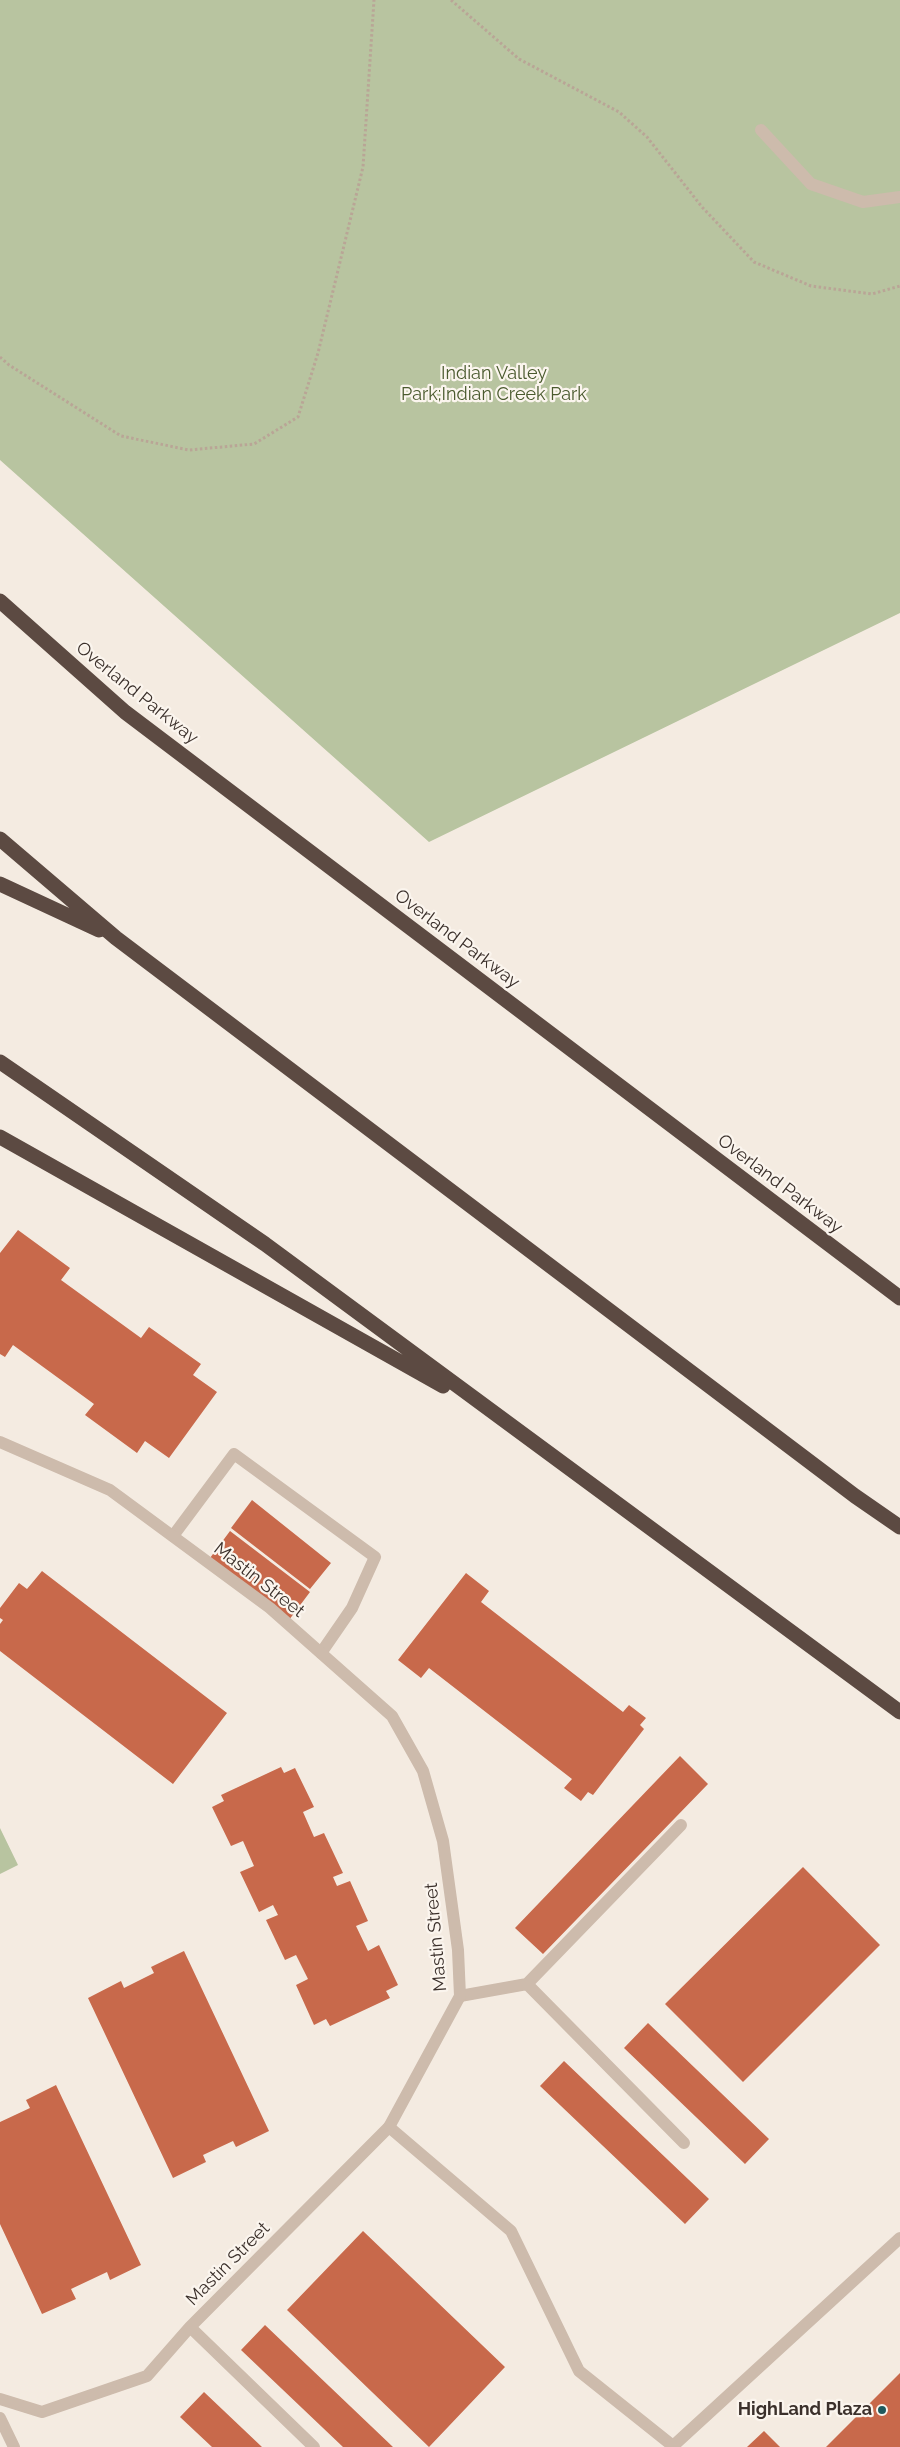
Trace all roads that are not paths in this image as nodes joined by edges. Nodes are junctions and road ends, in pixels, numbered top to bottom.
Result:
1 (761, 130) dead end
2 (900, 197) edge
3 (0, 601) edge
4 (0, 838) edge
5 (0, 884) edge
6 (116, 938) junction
7 (0, 1062) edge
8 (0, 1137) edge
9 (900, 1298) edge
10 (499, 1417) junction
11 (0, 1442) edge
12 (900, 1527) edge
13 (173, 1536) junction
14 (321, 1653) junction
15 (900, 1712) edge
16 (681, 1825) dead end
17 (528, 1984) junction
18 (460, 1996) junction
19 (389, 2127) junction
20 (684, 2143) dead end
21 (900, 2238) edge
22 (190, 2327) junction
23 (0, 2399) edge
24 (0, 2418) edge
25 (673, 2446) edge
26 (14, 2447) edge
27 (314, 2447) edge

1 - 2 street
3 - 9 highway, Overland Parkway
4 - 6 highway
5 - 6 highway
6 - 12 highway
7 - 10 highway
8 - 10 highway
10 - 15 highway
11 - 13 street, Mastin Street
13 - 14 street, Mastin Street
13 - 14 street
14 - 18 street, Mastin Street
16 - 17 street
17 - 18 street
17 - 20 street
18 - 19 street, Mastin Street
19 - 22 street, Mastin Street
19 - 25 street
21 - 25 street
22 - 23 street, Mastin Street
22 - 27 street
24 - 26 street

